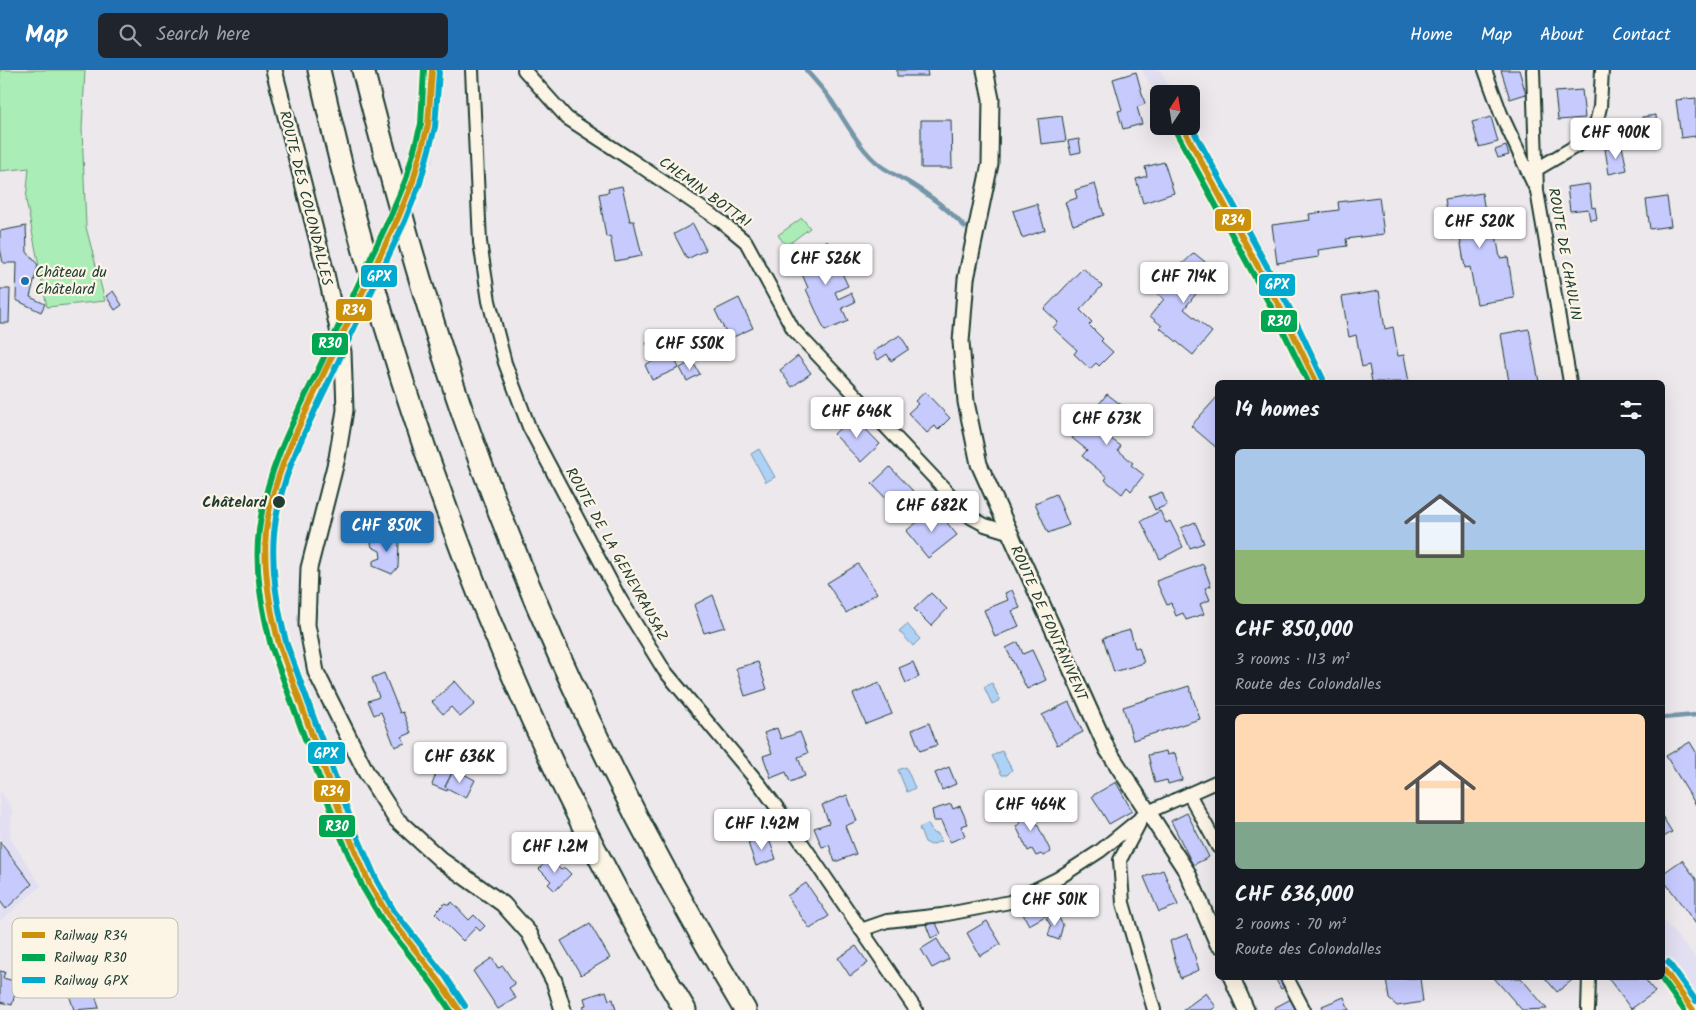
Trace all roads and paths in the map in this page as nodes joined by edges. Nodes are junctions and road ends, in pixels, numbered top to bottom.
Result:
1 (274, 70) edge
2 (319, 70) edge
3 (363, 70) edge
4 (472, 70) edge
5 (524, 70) edge
6 (985, 70) edge
7 (1484, 70) edge
8 (1533, 70) edge
9 (1602, 70) edge
10 (1537, 169) junction
11 (1537, 191) junction
12 (1570, 380) edge
13 (1008, 532) junction
14 (1215, 782) edge
15 (1189, 794) junction
16 (1148, 812) junction
17 (1215, 842) edge
18 (860, 930) junction
19 (1215, 937) edge
20 (1233, 980) edge
21 (1288, 980) edge
22 (1589, 980) edge
23 (563, 1010) edge
24 (685, 1010) edge
25 (745, 1010) edge
26 (916, 1010) edge
27 (1154, 1010) edge
28 (1246, 1010) edge
29 (1304, 1010) edge
30 (1588, 1010) edge

1 - 23 street, ROUTE DES COLONDALLES
2 - 24 highway
3 - 25 highway
4 - 18 street, ROUTE DE LA GENEVRAUSAZ
5 - 13 street, CHEMIN BOTTAI
6 - 13 street, ROUTE DE FONTANIVENT
7 - 11 street
8 - 10 street, ROUTE DE CHAULIN
9 - 10 street
10 - 11 street, ROUTE DE CHAULIN
11 - 12 street, ROUTE DE CHAULIN
13 - 16 street, ROUTE DE FONTANIVENT
14 - 15 street
15 - 16 street
15 - 17 street
16 - 18 street
16 - 19 street, ROUTE DE FONTANIVENT
16 - 27 street
18 - 26 street, ROUTE DE LA GENEVRAUSAZ
20 - 28 street
21 - 29 street
22 - 30 street

